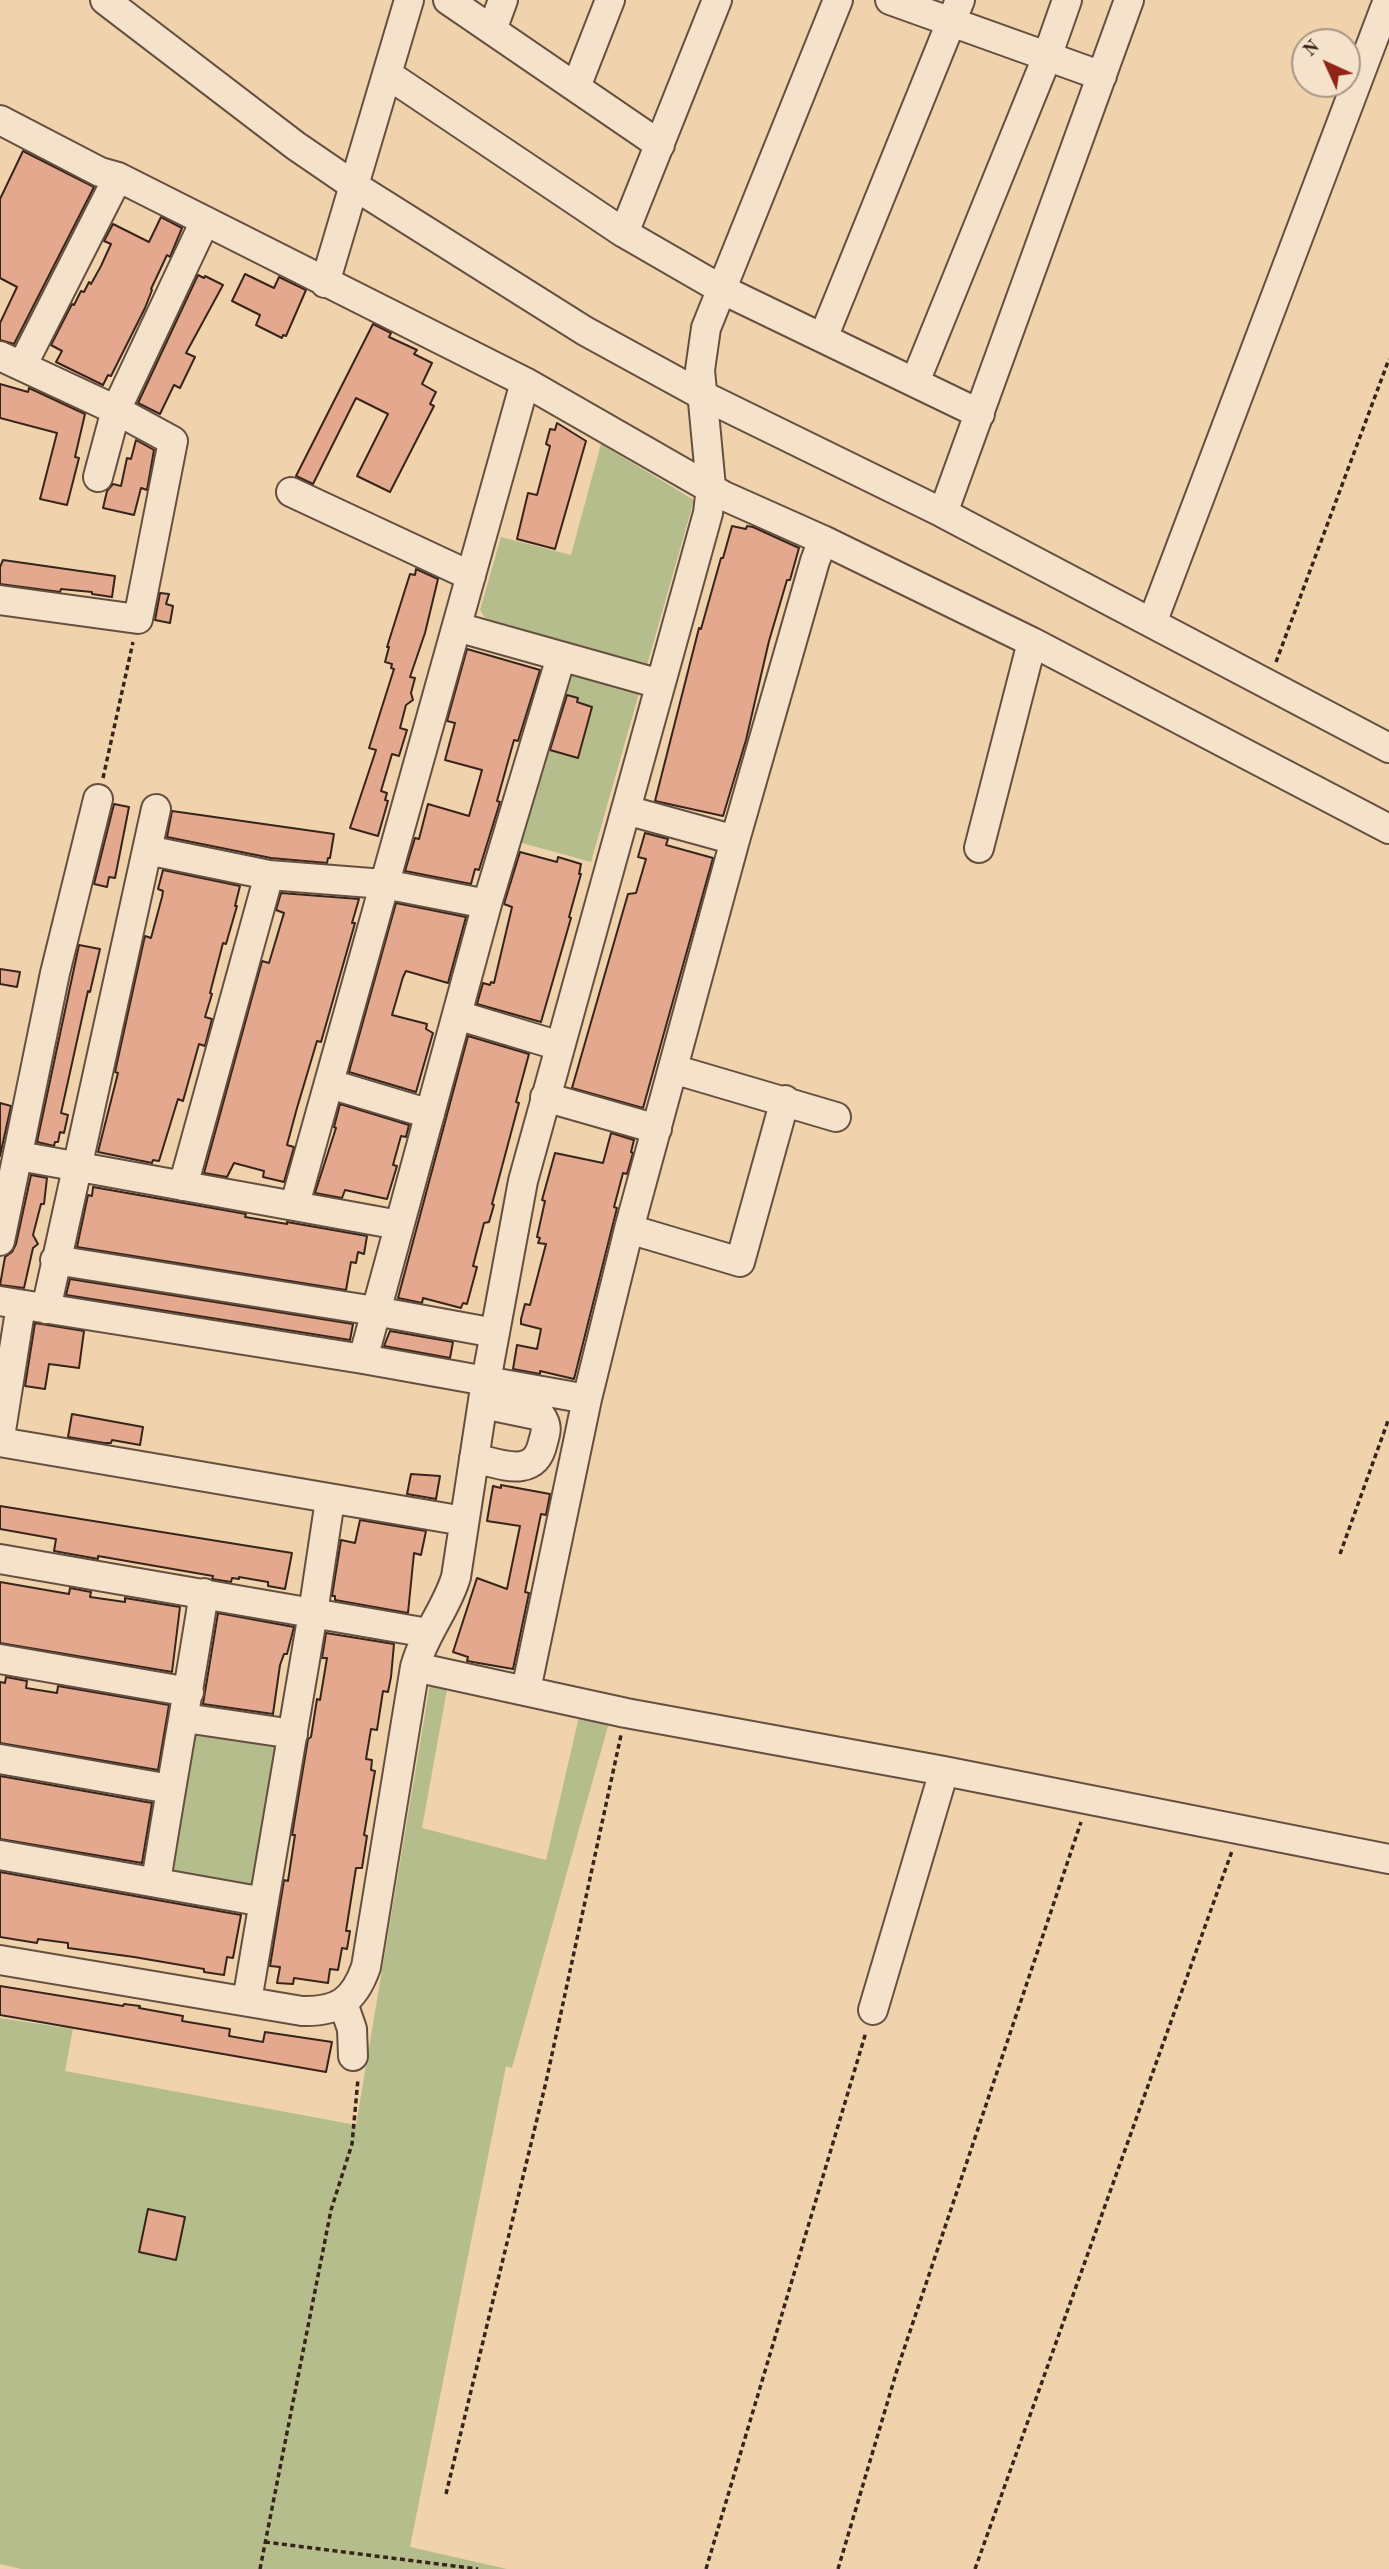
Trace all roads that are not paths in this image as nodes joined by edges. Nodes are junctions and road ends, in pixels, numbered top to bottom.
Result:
1 (105, 0) edge
2 (409, 0) edge
3 (448, 0) edge
4 (503, 0) edge
5 (610, 0) edge
6 (717, 0) edge
7 (838, 0) edge
8 (890, 0) edge
9 (1068, 0) edge
10 (1129, 0) edge
11 (1388, 0) edge
12 (956, 11) edge
13 (492, 30) junction
14 (1048, 57) junction
15 (387, 74) junction
16 (1102, 76) junction
17 (576, 87) junction
18 (0, 120) edge
19 (660, 145) junction
20 (118, 177) junction
21 (352, 185) junction
22 (205, 222) junction
23 (624, 233) junction
24 (324, 283) junction
25 (721, 289) junction
26 (823, 338) junction
27 (11, 361) edge
28 (525, 382) junction
29 (915, 382) junction
30 (701, 394) junction
31 (116, 410) junction
32 (980, 414) junction
33 (99, 477) dead end
34 (711, 487) junction
35 (290, 492) dead end
36 (943, 513) junction
37 (823, 540) junction
38 (471, 576) junction
39 (0, 600) edge
40 (1152, 623) junction
41 (457, 627) junction
42 (1032, 642) junction
43 (561, 657) junction
44 (660, 684) junction
45 (1389, 748) edge
46 (98, 799) road end
47 (156, 809) dead end
48 (626, 810) junction
49 (1389, 829) edge
50 (736, 840) junction
51 (979, 848) dead end
52 (147, 850) junction
53 (269, 875) junction
54 (383, 884) junction
55 (487, 904) junction
56 (457, 1015) junction
57 (560, 1046) junction
58 (673, 1069) junction
59 (330, 1084) junction
60 (545, 1097) junction
61 (785, 1100) junction
62 (430, 1114) junction
63 (836, 1117) dead end
64 (657, 1129) junction
65 (19, 1156) junction
66 (76, 1168) junction
67 (183, 1186) junction
68 (295, 1205) junction
69 (399, 1225) junction
70 (629, 1229) junction
71 (0, 1241) edge
72 (55, 1260) junction
73 (22, 1305) edge
74 (375, 1311) junction
75 (495, 1333) junction
76 (363, 1359) junction
77 (6, 1364) edge
78 (485, 1393) junction
79 (587, 1399) junction
80 (0, 1440) edge
81 (474, 1458) junction
82 (330, 1500) junction
83 (464, 1521) junction
84 (0, 1559) edge
85 (204, 1593) junction
86 (313, 1613) junction
87 (428, 1633) junction
88 (0, 1658) edge
89 (415, 1667) junction
90 (526, 1690) junction
91 (187, 1705) junction
92 (293, 1734) junction
93 (0, 1759) edge
94 (944, 1771) junction
95 (170, 1789) junction
96 (0, 1855) edge
97 (1389, 1858) edge
98 (156, 1882) junction
99 (264, 1902) junction
100 (0, 1960) edge
101 (247, 2001) junction
102 (343, 2003) junction
103 (873, 2010) road end
104 (353, 2056) road end

1 - 21 street
2 - 15 street
3 - 13 street
4 - 13 street
5 - 17 street
6 - 19 street
7 - 25 street
8 - 12 street
9 - 14 street
10 - 16 street
11 - 40 street
12 - 14 street
12 - 26 street
13 - 17 street
14 - 16 street
14 - 29 street
15 - 21 street
15 - 23 street
16 - 32 street
17 - 19 street
18 - 20 street
19 - 23 street
20 - 22 street
20 - 27 street
21 - 24 street
21 - 30 street
22 - 24 street
22 - 31 street
23 - 25 street
24 - 28 street
25 - 26 street
25 - 30 street
26 - 29 street
27 - 31 street
28 - 34 street
28 - 38 street
29 - 32 street
30 - 34 street
30 - 36 street
31 - 33 street
31 - 39 street
32 - 36 street
34 - 37 street
34 - 44 street
35 - 38 street
36 - 40 street
37 - 42 street
37 - 50 street
38 - 41 street
40 - 45 street
41 - 43 street
41 - 54 street
42 - 49 street
42 - 51 street
43 - 44 street
43 - 55 street
44 - 48 street
46 - 65 street
47 - 52 street
48 - 50 street
48 - 57 street
50 - 58 street
52 - 53 street
52 - 66 street
53 - 54 street
53 - 67 street
54 - 55 street
54 - 59 street
55 - 56 street
56 - 57 street
56 - 62 street
57 - 60 street
58 - 61 street
58 - 64 street
59 - 62 street
59 - 68 street
60 - 64 street
60 - 75 street
61 - 63 street
61 - 70 street
62 - 69 street
64 - 70 street
65 - 66 street
65 - 71 street
66 - 67 street
66 - 72 street
67 - 68 street
68 - 69 street
69 - 74 street
70 - 79 street
72 - 73 street
72 - 74 street
73 - 76 street
73 - 77 street
74 - 75 street
74 - 76 street
75 - 78 street
76 - 78 street
77 - 80 street
78 - 79 street
78 - 81 street
78 - 81 street
79 - 90 street
80 - 82 street
81 - 83 street
82 - 83 street
82 - 86 street
83 - 87 street
84 - 85 street
85 - 86 street
85 - 91 street
86 - 87 street
86 - 92 street
87 - 89 street
88 - 91 street
89 - 90 street
89 - 102 street
90 - 94 street
91 - 92 street
91 - 95 street
92 - 99 street
93 - 95 street
94 - 97 street
94 - 103 street
95 - 98 street
96 - 98 street
98 - 99 street
99 - 101 street
100 - 101 street
101 - 102 street
102 - 104 street

